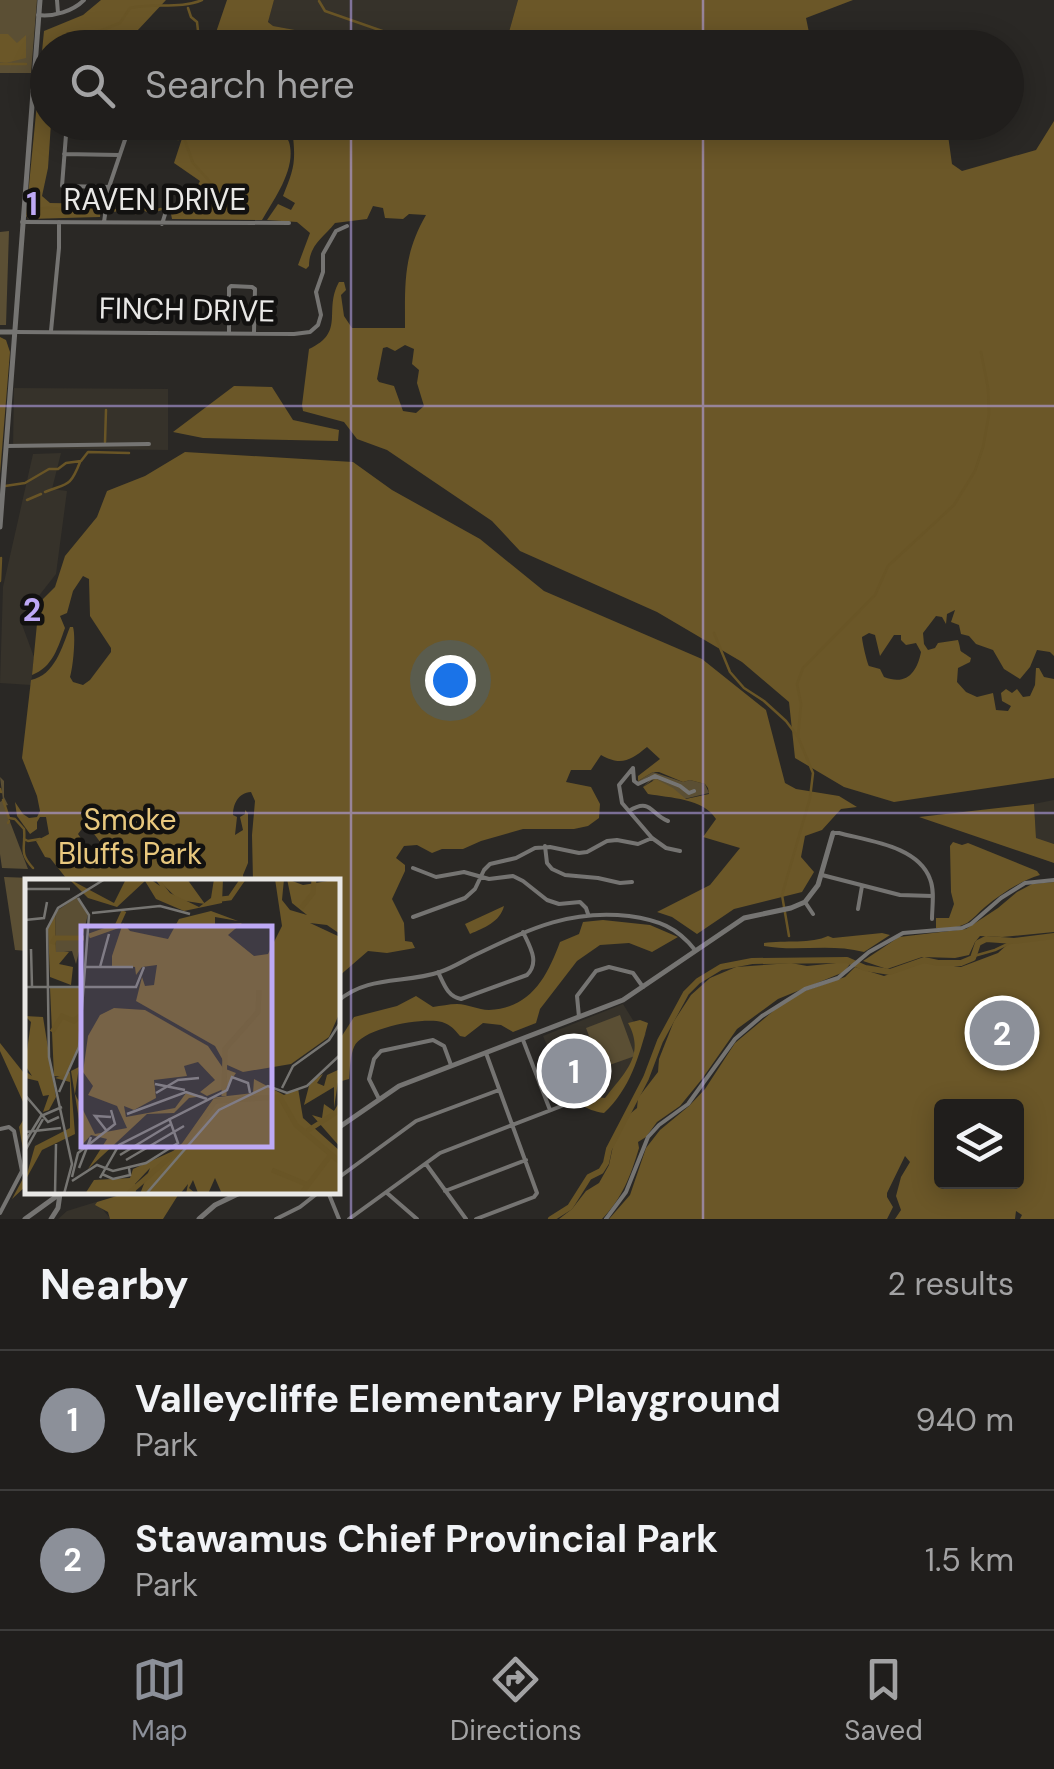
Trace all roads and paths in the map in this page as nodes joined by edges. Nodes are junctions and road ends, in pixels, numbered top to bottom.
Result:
1 (40, 0) edge
2 (57, 0) edge
3 (84, 0) edge
4 (58, 13) junction
5 (38, 15) junction
6 (37, 30) edge
7 (30, 118) edge
8 (65, 140) edge
9 (125, 140) edge
10 (64, 154) junction
11 (120, 155) junction
12 (109, 188) junction
13 (176, 188) dead end
14 (22, 222) junction
15 (60, 222) junction
16 (104, 222) junction
17 (162, 224) junction
18 (289, 224) dead end
19 (347, 226) dead end
20 (0, 332) edge
21 (15, 332) junction
22 (51, 332) junction
23 (229, 333) junction
24 (254, 333) junction
25 (150, 444) dead end
26 (6, 446) junction
27 (0, 527) edge
28 (694, 791) dead end
29 (629, 810) junction
30 (668, 821) dead end
31 (834, 834) joint
32 (652, 838) junction
33 (545, 846) junction
34 (680, 851) dead end
35 (412, 868) dead end
36 (822, 875) junction
37 (481, 876) junction
38 (1054, 880) edge
39 (632, 882) dead end
40 (862, 886) junction
41 (932, 896) junction
42 (805, 902) junction
43 (858, 909) dead end
44 (588, 914) junction
45 (813, 914) dead end
46 (413, 917) dead end
47 (932, 919) dead end
48 (523, 932) junction
49 (695, 950) junction
50 (438, 972) junction
51 (643, 986) junction
52 (340, 1000) edge
53 (580, 1017) junction
54 (522, 1038) junction
55 (486, 1053) junction
56 (452, 1066) junction
57 (499, 1090) junction
58 (379, 1099) junction
59 (572, 1102) dead end
60 (550, 1110) junction
61 (513, 1125) junction
62 (340, 1127) edge
63 (0, 1129) edge
64 (526, 1160) junction
65 (426, 1164) junction
66 (340, 1177) edge
67 (445, 1190) junction
68 (386, 1193) junction
69 (58, 1194) edge
70 (61, 1194) edge
71 (238, 1194) edge
72 (317, 1194) edge
73 (329, 1194) edge
74 (0, 1212) edge
75 (25, 1219) edge
76 (51, 1219) edge
77 (199, 1219) edge
78 (276, 1219) edge
79 (340, 1219) edge
80 (349, 1219) edge
81 (417, 1219) edge
82 (466, 1219) edge
83 (476, 1219) edge
84 (606, 1219) edge

1 - 5 street
2 - 4 street
3 - 4 street
4 - 5 street
5 - 6 street
7 - 14 street
8 - 10 street
9 - 11 street
10 - 11 street
10 - 12 street
11 - 12 street
12 - 16 street
13 - 17 street
14 - 15 street, RAVEN DRIVE
14 - 21 street
15 - 16 street, RAVEN DRIVE
15 - 22 street
16 - 17 street, RAVEN DRIVE
17 - 18 street, RAVEN DRIVE
19 - 24 street, FINCH DRIVE
20 - 21 street, FINCH DRIVE
21 - 22 street, FINCH DRIVE
21 - 26 street
22 - 23 street, FINCH DRIVE
23 - 24 street, FINCH DRIVE
23 - 24 street
25 - 26 street
26 - 27 street
28 - 29 street
29 - 30 street
29 - 32 street
31 - 36 street
31 - 41 street
32 - 33 street
32 - 34 street
33 - 37 street
33 - 39 street
35 - 37 street
36 - 40 street
36 - 42 street
37 - 44 street
37 - 46 street
38 - 84 street
40 - 41 street
40 - 43 street
41 - 47 street
42 - 45 street
42 - 49 street
44 - 48 street
44 - 49 street
48 - 50 street
48 - 50 street
49 - 51 street
50 - 52 street
51 - 53 street
51 - 53 street
53 - 54 street
54 - 55 street
54 - 60 street
55 - 56 street
55 - 57 street
56 - 58 street
56 - 58 street
57 - 61 street
57 - 66 street
58 - 62 street
59 - 60 street
60 - 61 street
61 - 64 street
61 - 65 street
63 - 74 street
64 - 67 street
64 - 83 street
65 - 67 street
65 - 68 street
67 - 82 street
68 - 80 street
68 - 81 street
69 - 75 street
70 - 76 street
71 - 77 street
72 - 78 street
73 - 79 street

